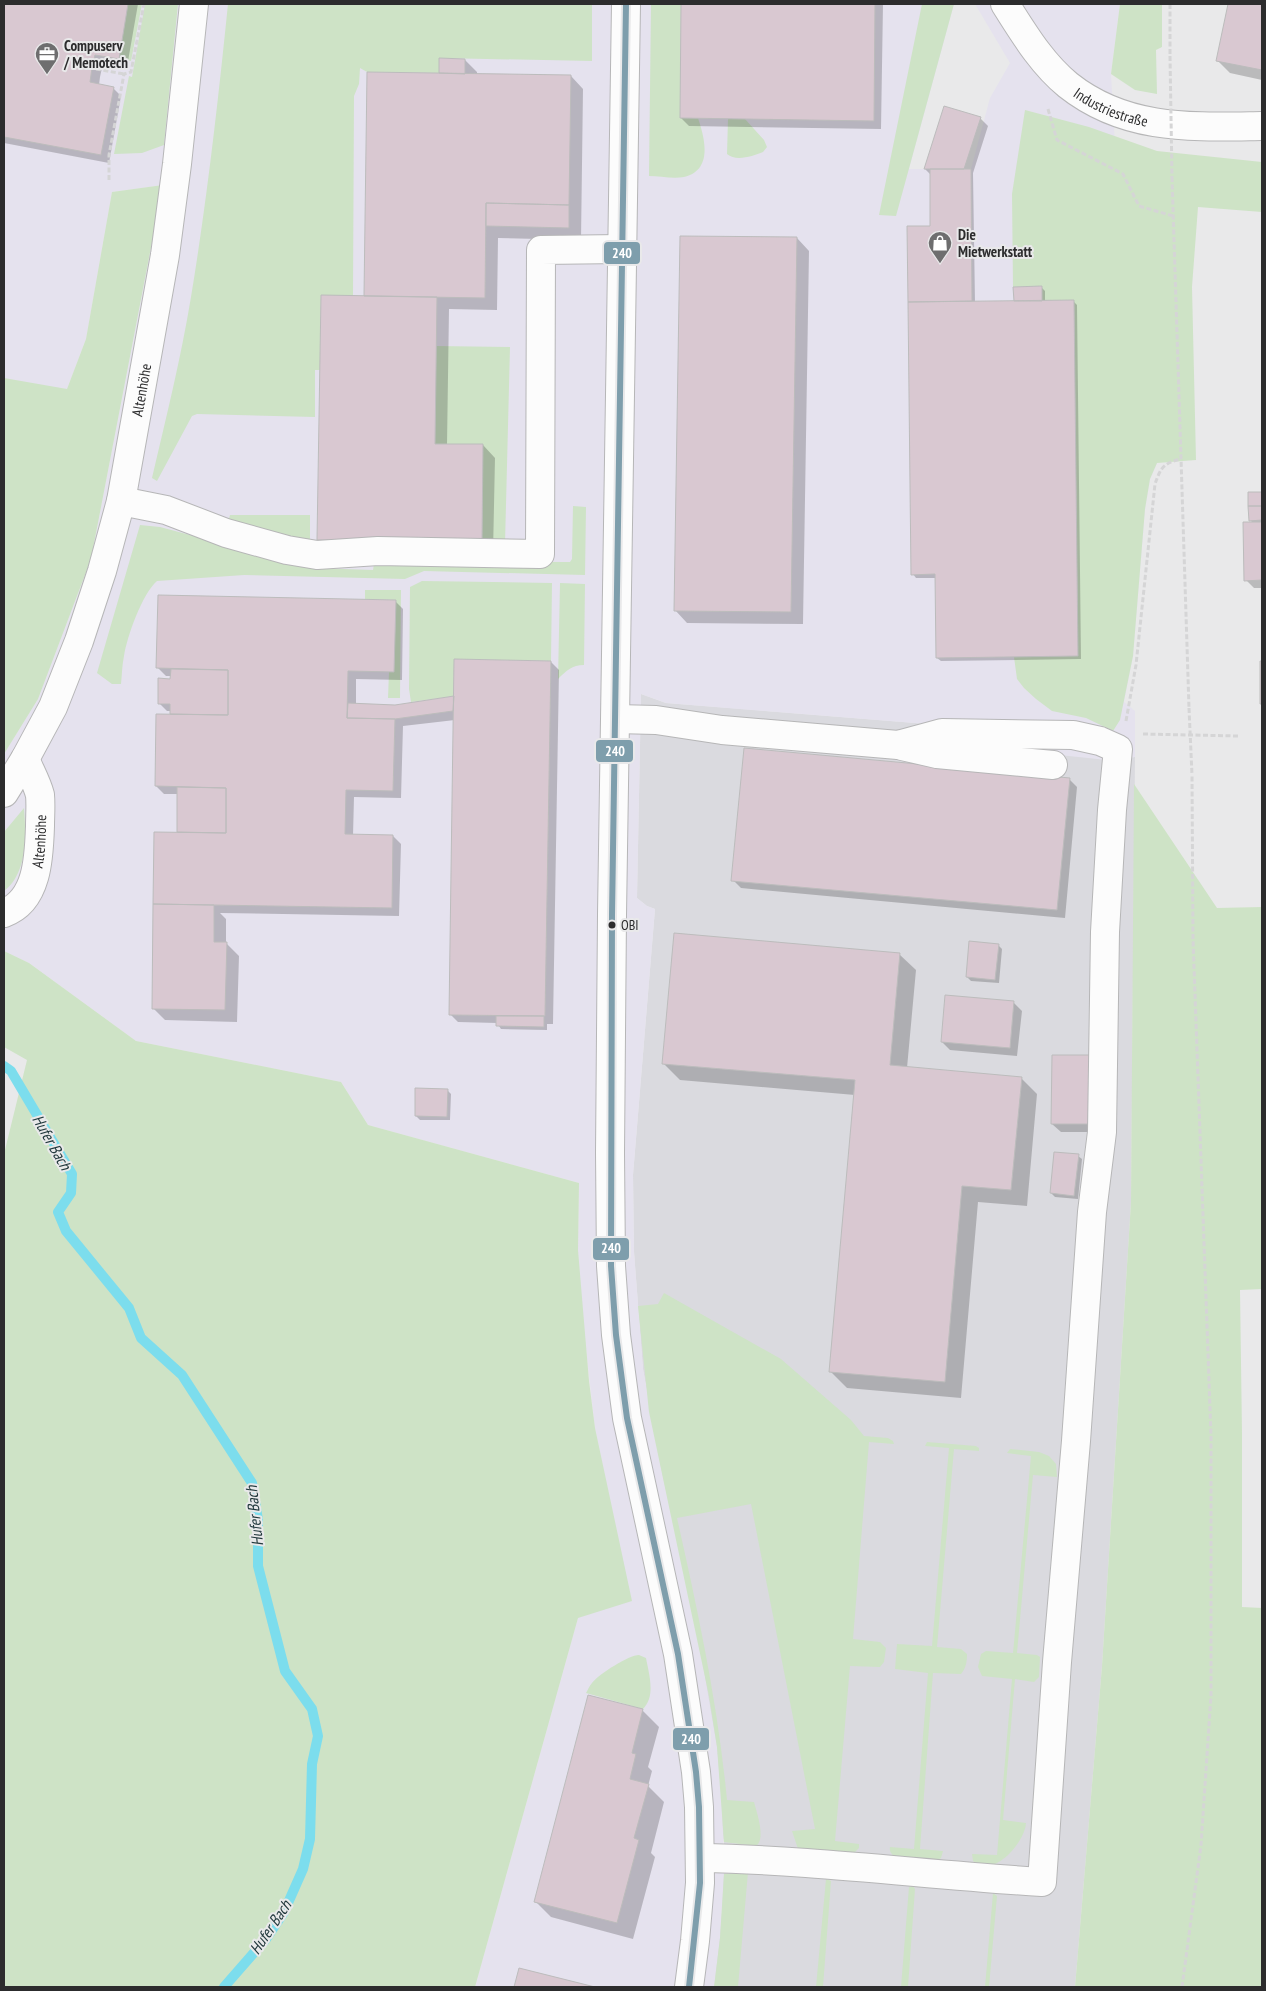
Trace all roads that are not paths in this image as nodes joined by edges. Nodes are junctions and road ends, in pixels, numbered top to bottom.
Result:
1 (194, 4) edge
2 (626, 4) edge
3 (1005, 4) edge
4 (1262, 126) edge
5 (622, 249) junction
6 (121, 501) junction
7 (616, 719) junction
8 (898, 745) junction
9 (25, 759) junction
10 (1054, 765) dead end
11 (4, 793) edge
12 (4, 913) edge
13 (700, 1858) junction
14 (689, 1987) edge

1 - 6 street, Altenhöhe
2 - 5 street
3 - 4 street, Industriestraße
5 - 6 street
5 - 7 street
6 - 9 street, Altenhöhe
7 - 8 street
7 - 13 street
8 - 10 street
8 - 13 street
9 - 11 street, Altenhöhe
9 - 12 street, Altenhöhe
13 - 14 street

